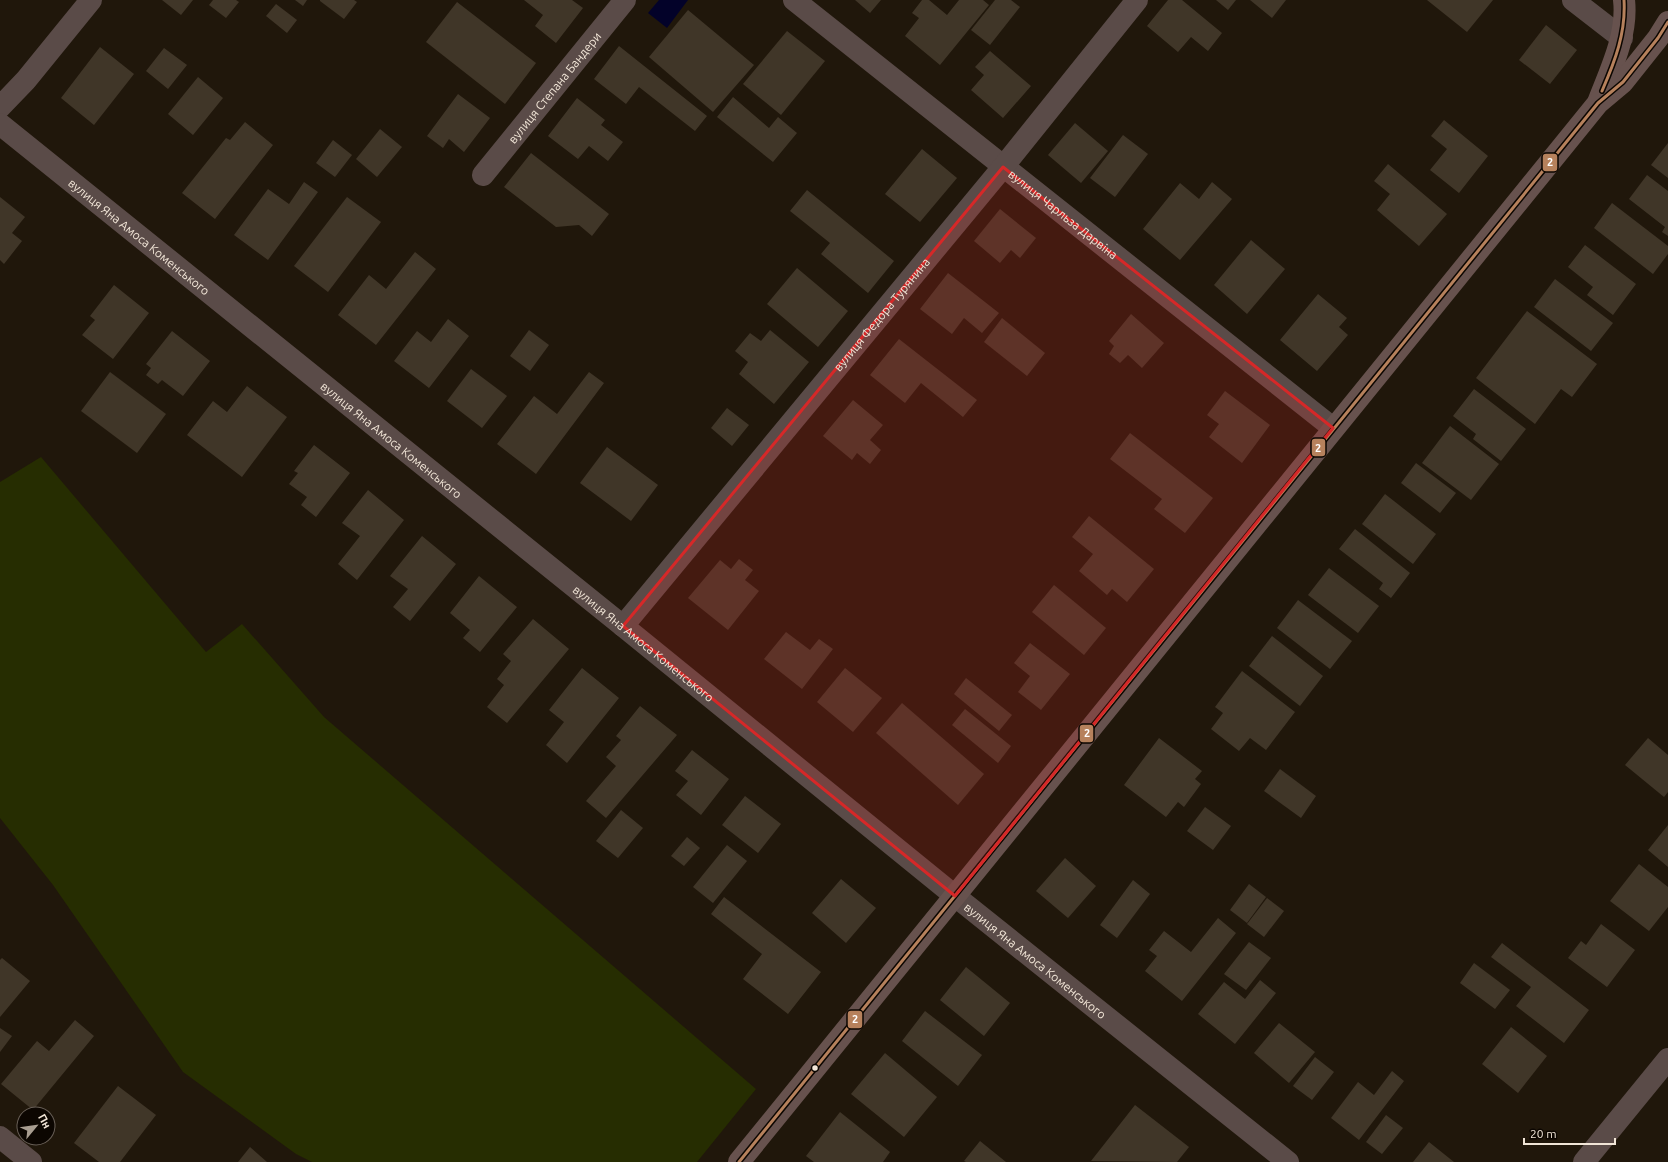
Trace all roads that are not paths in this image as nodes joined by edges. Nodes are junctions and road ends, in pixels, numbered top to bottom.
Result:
1 (91, 0) edge
2 (625, 0) edge
3 (794, 0) edge
4 (1137, 0) edge
5 (1573, 0) edge
6 (1624, 0) edge
7 (1668, 22) edge
8 (1622, 38) junction
9 (1598, 103) junction
10 (0, 107) edge
11 (0, 124) edge
12 (1003, 167) junction
13 (483, 174) dead end
14 (1333, 428) junction
15 (623, 626) junction
16 (954, 896) junction
17 (1668, 1058) edge
18 (0, 1137) edge
19 (30, 1162) edge
20 (739, 1162) edge
21 (1288, 1162) edge
22 (1584, 1162) edge

1 - 10 street
2 - 13 street, вулиця Степана Бандери
3 - 12 street, вулиця Чарльза Дарвіна
4 - 12 street, вулиця Федора Турянина
5 - 8 street
6 - 8 main road
7 - 9 main road
8 - 9 main road
9 - 14 main road
11 - 15 street, вулиця Яна Амоса Коменського
12 - 14 street, вулиця Чарльза Дарвіна
12 - 15 street, вулиця Федора Турянина
14 - 16 main road
15 - 16 street, вулиця Яна Амоса Коменського
16 - 20 main road
16 - 21 street, вулиця Яна Амоса Коменського
17 - 22 street
18 - 19 street

